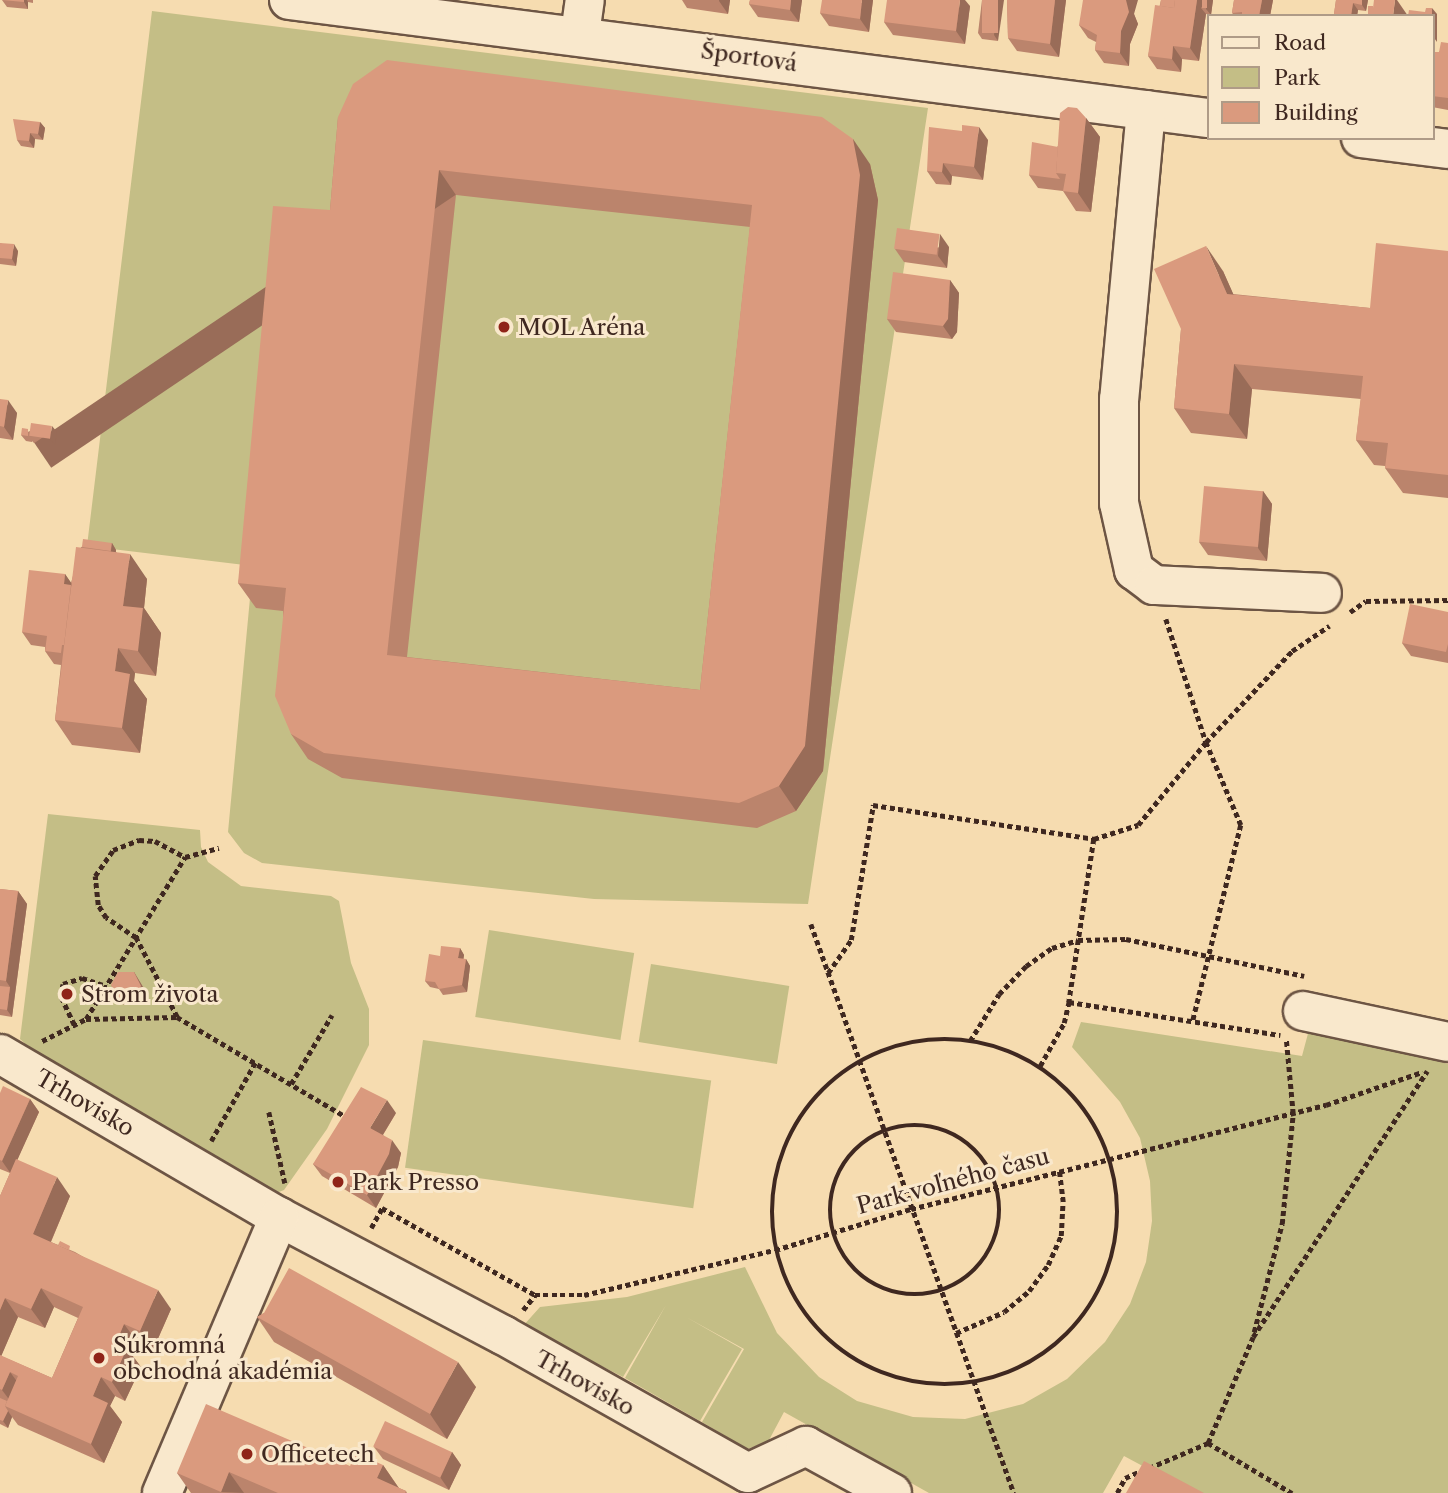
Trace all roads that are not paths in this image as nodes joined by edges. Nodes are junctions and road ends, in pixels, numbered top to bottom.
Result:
1 (289, 0) edge
2 (582, 17) edge
3 (1146, 110) junction
4 (1206, 118) edge
5 (1378, 140) edge
6 (1448, 149) edge
7 (1334, 610) road end
8 (1301, 1009) road end
9 (1438, 1056) edge
10 (6, 1058) edge
11 (283, 1203) junction
12 (162, 1493) edge
13 (892, 1493) edge

1 - 2 street, Športová
2 - 3 street, Športová
3 - 4 street, Športová
3 - 7 street
5 - 6 street
8 - 9 street
10 - 11 street, Trhovisko
11 - 12 street
11 - 13 street, Trhovisko

